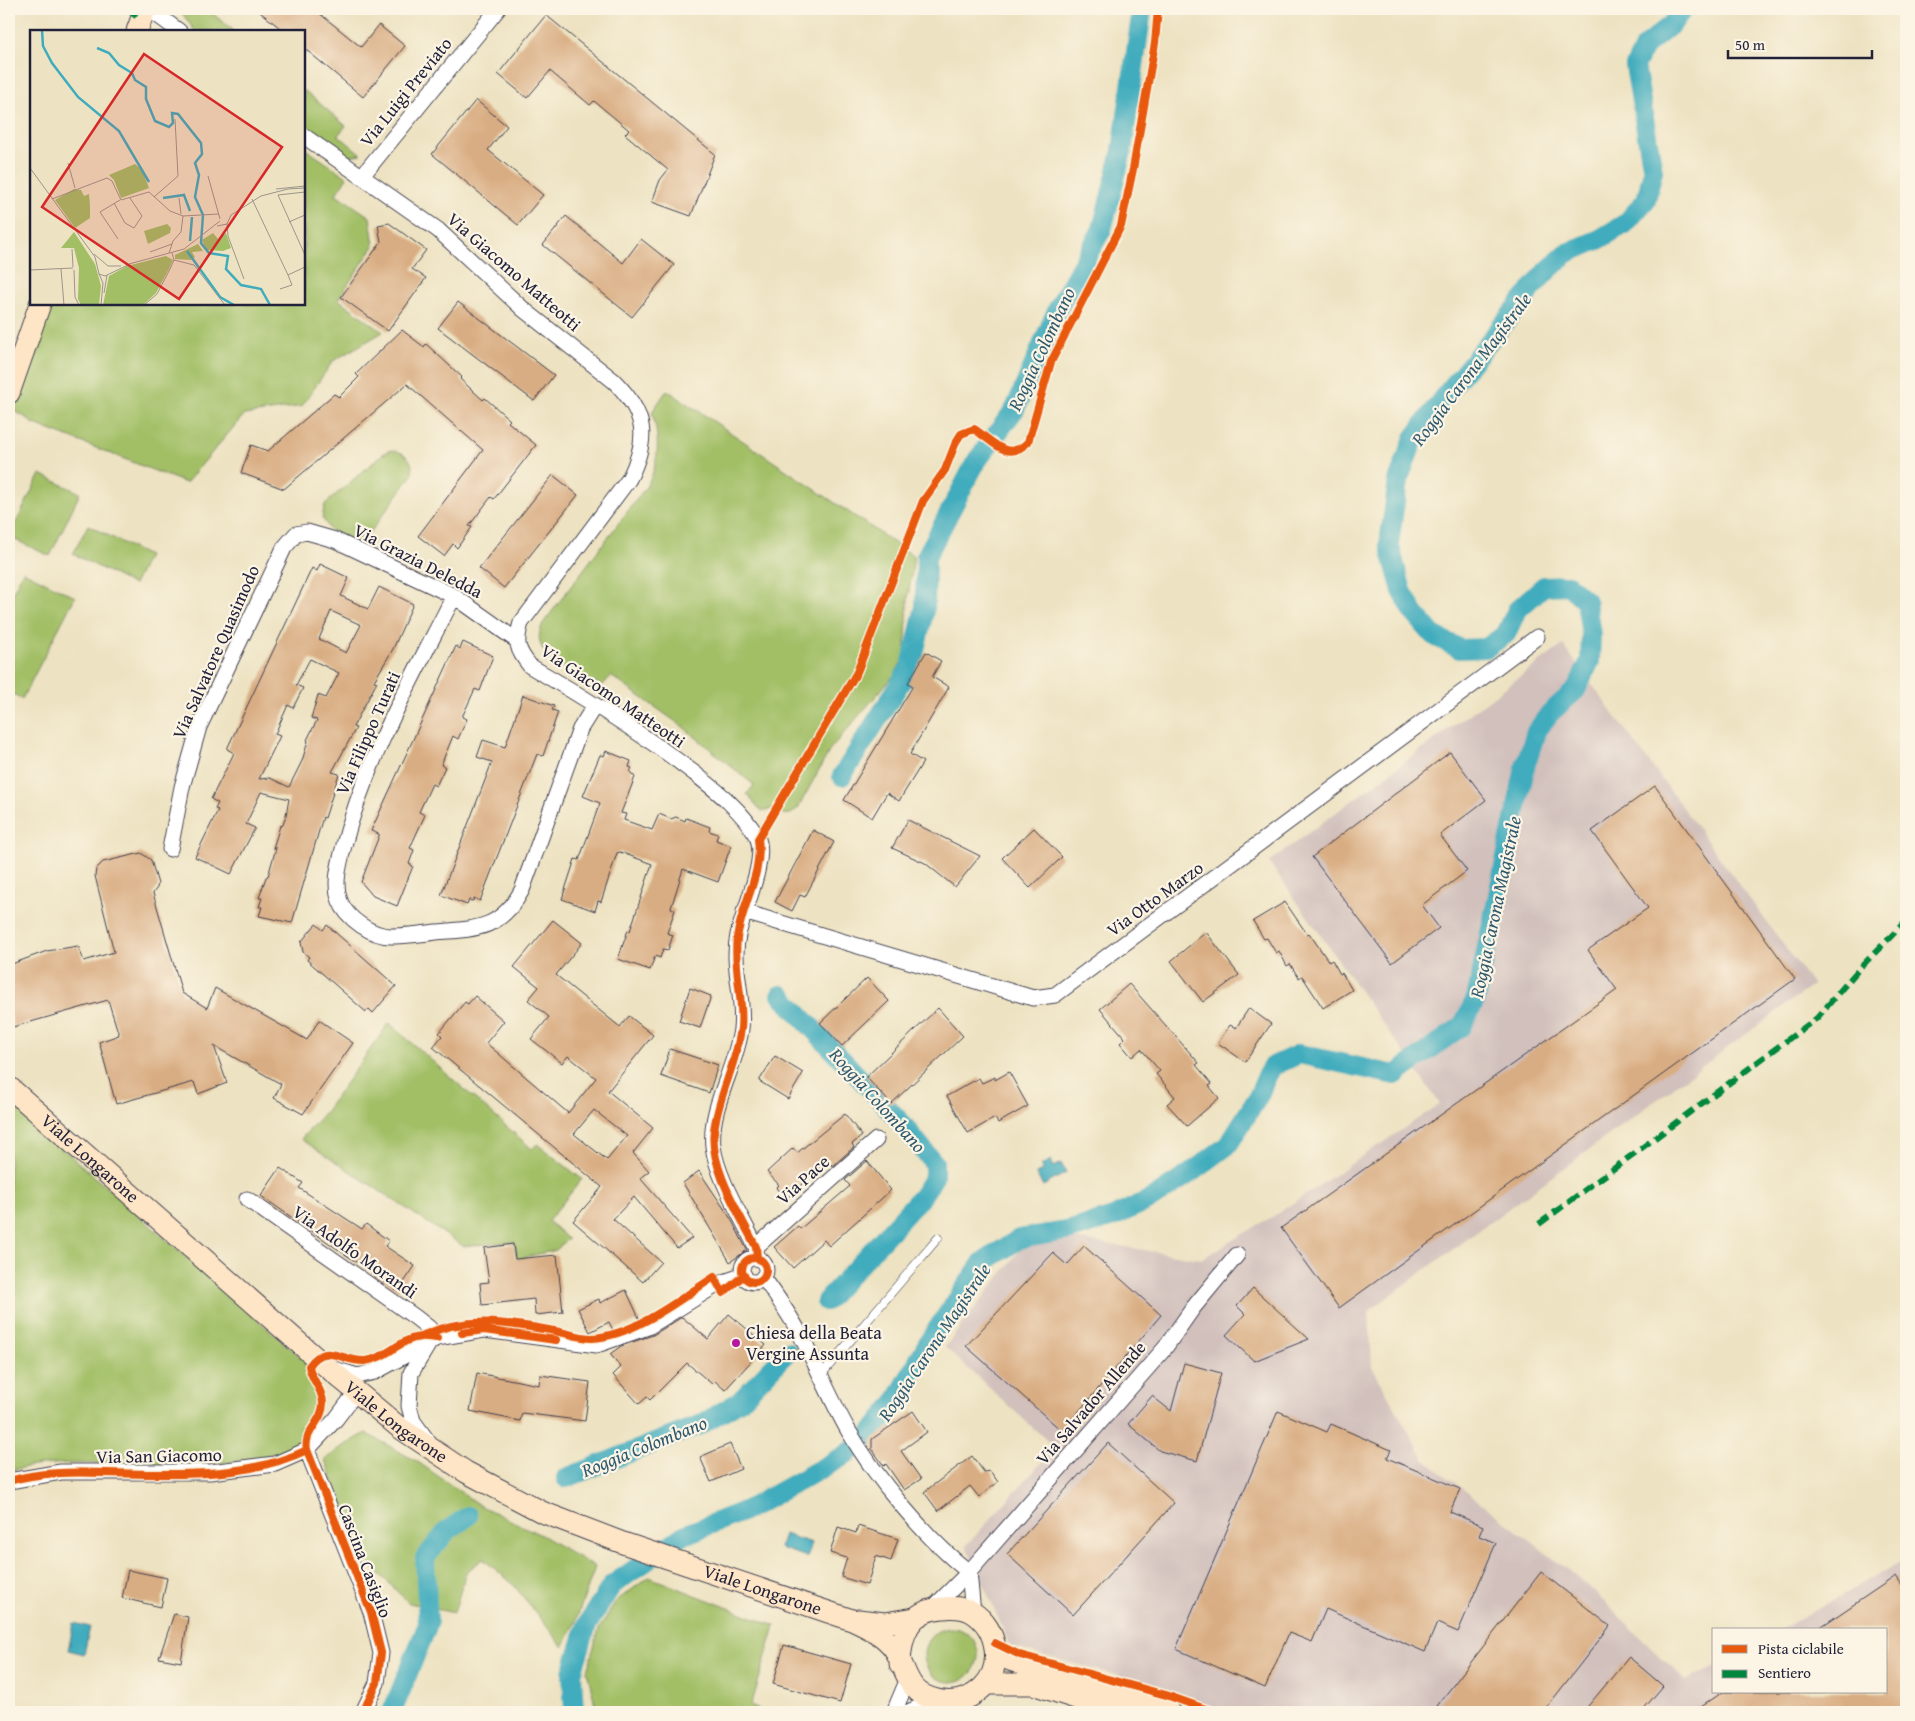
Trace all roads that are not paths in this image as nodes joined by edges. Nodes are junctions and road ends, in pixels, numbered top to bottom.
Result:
1 (145, 9) edge
2 (149, 9) edge
3 (498, 9) edge
4 (137, 30) edge
5 (178, 30) edge
6 (305, 137) edge
7 (362, 176) junction
8 (40, 305) edge
9 (9, 393) edge
10 (296, 534) joint
11 (454, 596) junction
12 (1537, 637) dead end
13 (516, 640) junction
14 (595, 705) junction
15 (170, 849) dead end
16 (744, 912) junction
17 (12, 1091) edge
18 (876, 1140) dead end
19 (248, 1199) dead end
20 (938, 1238) dead end
21 (756, 1253) junction
22 (1237, 1255) dead end
23 (744, 1275) junction
24 (763, 1277) junction
25 (432, 1342) junction
26 (327, 1366) junction
27 (821, 1375) junction
28 (357, 1391) junction
29 (307, 1450) junction
30 (434, 1450) junction
31 (9, 1481) edge
32 (968, 1572) junction
33 (924, 1613) junction
34 (973, 1613) junction
35 (852, 1620) junction
36 (996, 1649) junction
37 (904, 1672) junction
38 (986, 1684) junction
39 (935, 1700) junction
40 (363, 1712) edge
41 (894, 1712) edge
42 (908, 1712) edge
43 (1118, 1712) edge
44 (1170, 1712) edge

1 - 4 main road
2 - 5 street
3 - 7 street, Via Luigi Previato
6 - 7 street, Via Giacomo Matteotti
7 - 13 street, Via Giacomo Matteotti
8 - 9 main road
10 - 11 street, Via Grazia Deledda
10 - 15 street, Via Salvatore Quasimodo
11 - 13 street, Via Grazia Deledda
11 - 14 street, Via Filippo Turati
12 - 16 street, Via Otto Marzo
13 - 14 street, Via Giacomo Matteotti
14 - 16 street, Via Giacomo Matteotti
16 - 21 street, Via Giacomo Matteotti
17 - 26 main road, Viale Longarone
18 - 21 street, Via Pace
19 - 25 street, Via Adolfo Morandi
20 - 27 lane
21 - 23 street
21 - 24 street
22 - 32 street, Via Salvador Allende
23 - 24 street
23 - 25 street
24 - 27 street
25 - 26 street
25 - 30 street
26 - 28 main road, Viale Longarone
27 - 32 street
28 - 29 street, Via San Giacomo
28 - 30 main road, Viale Longarone
29 - 31 street, Via San Giacomo
29 - 40 street, Cascina Casiglio
30 - 35 main road, Viale Longarone
32 - 33 street, Via Salvador Allende
32 - 34 street
33 - 34 main road
33 - 35 main road, Viale Longarone
33 - 37 main road
34 - 36 main road
35 - 37 main road, Viale Longarone
36 - 38 main road
36 - 44 main road
37 - 39 main road
37 - 41 street
38 - 39 main road
38 - 43 main road
39 - 42 street

